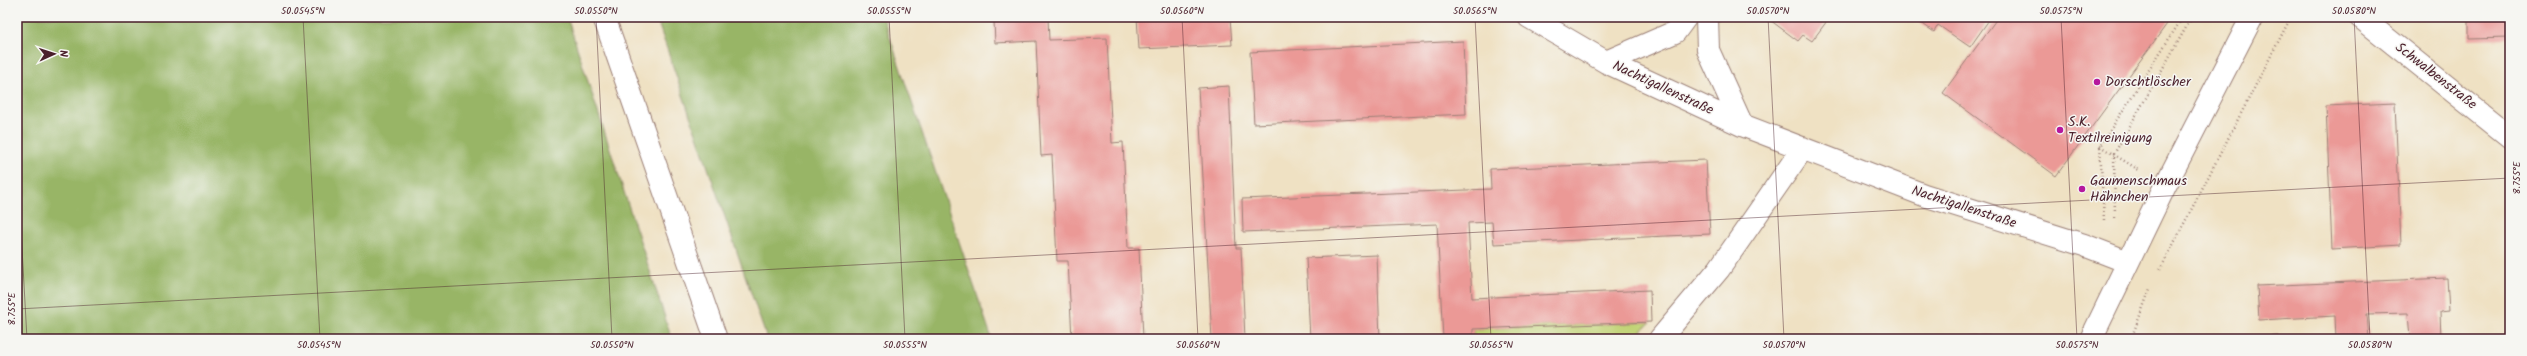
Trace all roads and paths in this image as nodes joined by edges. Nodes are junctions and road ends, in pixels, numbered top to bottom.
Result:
1 (604, 17) edge
2 (1529, 17) edge
3 (1686, 17) edge
4 (1707, 17) edge
5 (2183, 17) edge
6 (2192, 17) edge
7 (2252, 17) edge
8 (2291, 17) edge
9 (2360, 17) edge
10 (1606, 62) junction
11 (1742, 124) junction
12 (2510, 137) edge
13 (2100, 146) junction
14 (1802, 148) junction
15 (2114, 154) junction
16 (2140, 170) dead end
17 (2116, 257) junction
18 (2156, 277) dead end
19 (2152, 284) dead end
20 (716, 339) edge
21 (1660, 339) edge
22 (2091, 339) edge
23 (2130, 339) edge

1 - 20 street
2 - 10 street, Nachtigallenstraße
3 - 10 street, Nachtigallenstraße
4 - 11 street, Nachtigallenstraße
5 - 13 path
6 - 15 path
7 - 17 street
8 - 18 path
9 - 12 street, Schwalbenstraße
10 - 11 street, Nachtigallenstraße
11 - 14 street, Nachtigallenstraße
13 - 15 path
13 - 17 path
14 - 17 street, Nachtigallenstraße
14 - 21 street
15 - 16 path
15 - 17 path
17 - 22 street
19 - 23 path

